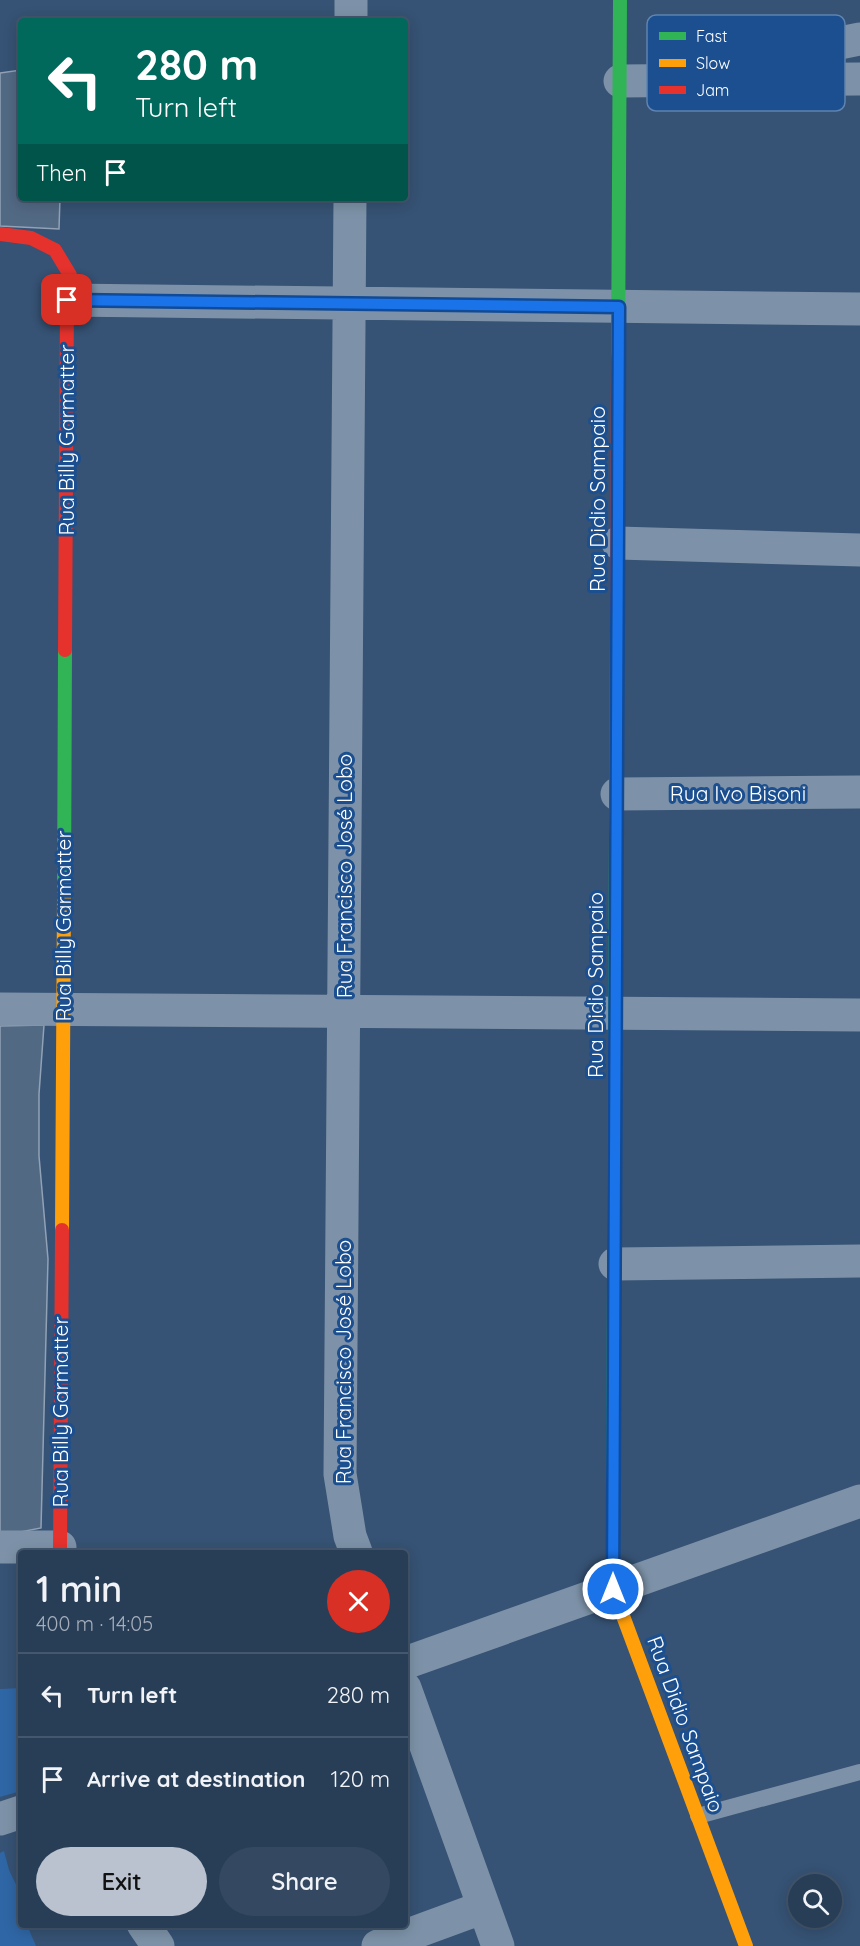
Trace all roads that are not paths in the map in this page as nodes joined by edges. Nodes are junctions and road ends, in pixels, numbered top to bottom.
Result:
1 (351, 0) edge
2 (620, 0) edge
3 (351, 18) edge
4 (860, 39) edge
5 (845, 42) edge
6 (845, 79) edge
7 (860, 79) edge
8 (620, 81) junction
9 (647, 81) edge
10 (350, 201) edge
11 (0, 234) edge
12 (67, 300) junction
13 (349, 304) junction
14 (619, 307) junction
15 (860, 309) edge
16 (618, 543) junction
17 (860, 550) edge
18 (860, 792) edge
19 (617, 794) junction
20 (62, 1008) junction
21 (0, 1009) edge
22 (343, 1013) junction
23 (616, 1014) junction
24 (860, 1015) edge
25 (860, 1260) edge
26 (615, 1264) junction
27 (860, 1501) edge
28 (0, 1547) edge
29 (60, 1550) edge
30 (355, 1550) edge
31 (613, 1589) junction
32 (408, 1663) edge
33 (408, 1696) edge
34 (860, 1772) edge
35 (18, 1813) edge
36 (698, 1816) junction
37 (0, 1819) edge
38 (484, 1907) junction
39 (146, 1928) edge
40 (158, 1946) edge
41 (378, 1946) edge
42 (498, 1946) edge
43 (746, 1946) edge

1 - 3 street
2 - 8 street, Rua Didio Sampaio
4 - 5 street
6 - 7 street
8 - 9 street
8 - 14 street, Rua Didio Sampaio
10 - 13 street, Rua Francisco José Lobo
11 - 12 street, Rua Billy Garmatter
12 - 13 street
12 - 20 street, Rua Billy Garmatter
13 - 14 street
13 - 22 street, Rua Francisco José Lobo
14 - 15 street
14 - 16 street, Rua Didio Sampaio
16 - 17 street
16 - 19 street, Rua Didio Sampaio
18 - 19 street, Rua Ivo Bisoni
19 - 23 street, Rua Didio Sampaio
20 - 21 street
20 - 22 street
20 - 29 street, Rua Billy Garmatter
22 - 23 street
22 - 30 street, Rua Francisco José Lobo
23 - 24 street
23 - 26 street, Rua Didio Sampaio
25 - 26 street
26 - 31 street, Rua Didio Sampaio
27 - 31 street
28 - 29 street
31 - 32 street
31 - 36 street, Rua Didio Sampaio
33 - 38 street
34 - 36 lane
35 - 37 street
36 - 43 street, Rua Didio Sampaio
38 - 41 street
38 - 42 street
39 - 40 street

